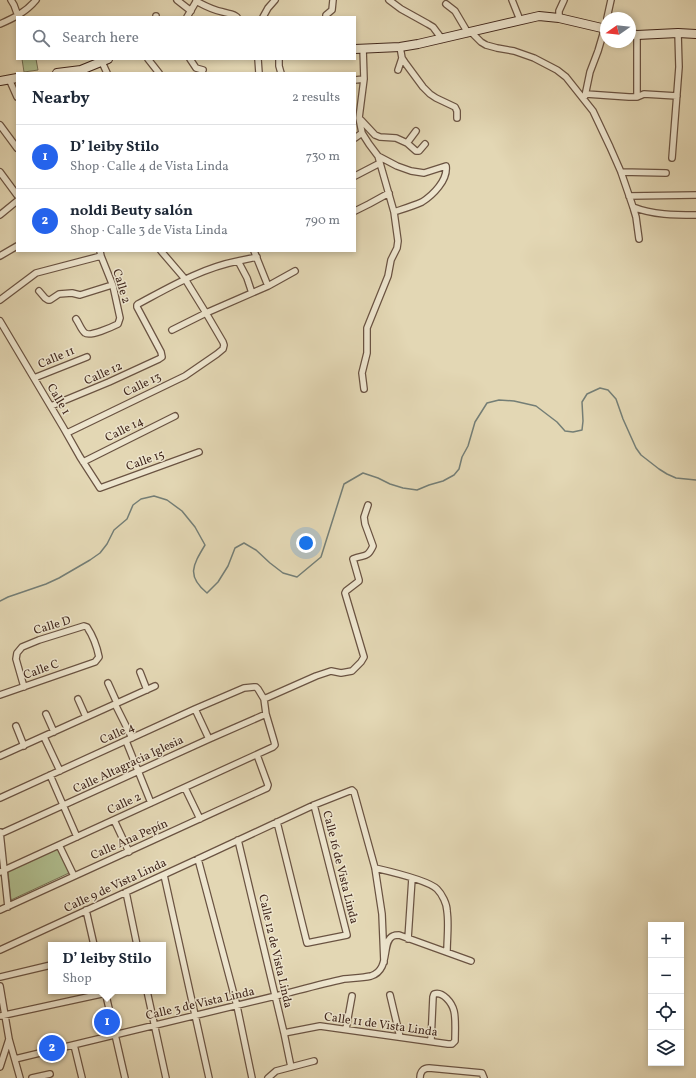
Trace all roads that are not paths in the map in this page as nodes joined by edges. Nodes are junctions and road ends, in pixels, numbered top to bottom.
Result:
1 (11, 0) edge
2 (36, 0) edge
3 (177, 0) edge
4 (275, 0) edge
5 (333, 0) edge
6 (389, 0) edge
7 (512, 0) edge
8 (564, 0) edge
9 (611, 0) edge
10 (196, 1) edge
11 (446, 4) dead end
12 (191, 11) junction
13 (608, 12) edge
14 (18, 16) joint
15 (188, 16) edge
16 (236, 16) edge
17 (264, 16) edge
18 (324, 16) edge
19 (16, 17) edge
20 (559, 18) junction
21 (520, 20) junction
22 (0, 24) edge
23 (600, 26) edge
24 (470, 33) junction
25 (678, 33) junction
26 (696, 34) edge
27 (636, 35) edge
28 (442, 39) junction
29 (600, 45) edge
30 (400, 47) junction
31 (635, 48) edge
32 (359, 49) edge
33 (402, 58) junction
34 (149, 60) edge
35 (191, 60) edge
36 (258, 60) edge
37 (279, 60) edge
38 (105, 61) edge
39 (203, 70) dead end
40 (398, 70) dead end
41 (81, 72) edge
42 (107, 72) edge
43 (158, 72) edge
44 (259, 72) edge
45 (281, 72) edge
46 (13, 78) edge
47 (364, 79) junction
48 (0, 80) edge
49 (356, 80) edge
50 (16, 92) edge
51 (586, 94) junction
52 (677, 96) junction
53 (637, 97) junction
54 (584, 101) junction
55 (358, 105) edge
56 (359, 118) junction
57 (457, 118) dead end
58 (0, 126) edge
59 (416, 131) dead end
60 (362, 133) junction
61 (356, 137) edge
62 (407, 142) junction
63 (425, 144) dead end
64 (16, 147) edge
65 (378, 156) junction
66 (672, 158) dead end
67 (380, 163) junction
68 (0, 172) edge
69 (621, 172) junction
70 (666, 173) dead end
71 (356, 175) edge
72 (389, 193) junction
73 (16, 194) edge
74 (696, 195) edge
75 (629, 196) junction
76 (16, 202) edge
77 (633, 207) junction
78 (356, 210) edge
79 (394, 212) junction
80 (0, 215) edge
81 (696, 215) edge
82 (638, 240) dead end
83 (16, 247) edge
84 (162, 252) edge
85 (254, 252) edge
86 (100, 254) edge
87 (0, 256) edge
88 (257, 257) junction
89 (238, 261) junction
90 (295, 271) dead end
91 (185, 279) junction
92 (112, 285) junction
93 (268, 286) junction
94 (39, 291) dead end
95 (252, 294) junction
96 (0, 300) edge
97 (206, 313) junction
98 (76, 319) dead end
99 (0, 320) edge
100 (172, 330) dead end
101 (87, 357) dead end
102 (34, 378) junction
103 (364, 389) dead end
104 (51, 406) junction
105 (175, 416) dead end
106 (67, 433) junction
107 (199, 452) dead end
108 (83, 462) junction
109 (100, 488) joint
110 (368, 505) dead end
111 (90, 664) joint
112 (140, 672) dead end
113 (108, 683) dead end
114 (155, 686) dead end
115 (24, 687) junction
116 (147, 690) junction
117 (0, 695) edge
118 (78, 699) dead end
119 (264, 699) junction
120 (116, 704) junction
121 (195, 709) junction
122 (46, 714) dead end
123 (266, 714) junction
124 (86, 717) junction
125 (16, 726) dead end
126 (54, 732) junction
127 (44, 737) junction
128 (209, 739) junction
129 (129, 740) junction
130 (24, 746) junction
131 (257, 755) junction
132 (0, 756) edge
133 (60, 771) junction
134 (138, 772) junction
135 (50, 775) junction
136 (185, 788) junction
137 (0, 798) edge
138 (151, 803) junction
139 (314, 805) junction
140 (63, 806) junction
141 (200, 819) junction
142 (114, 820) junction
143 (277, 822) junction
144 (0, 833) edge
145 (76, 837) junction
146 (238, 840) junction
147 (59, 845) junction
148 (129, 852) junction
149 (198, 860) junction
150 (375, 868) junction
151 (2, 871) edge
152 (164, 875) junction
153 (74, 876) junction
154 (412, 878) junction
155 (126, 892) junction
156 (8, 907) junction
157 (0, 910) edge
158 (86, 910) junction
159 (408, 939) junction
160 (93, 942) edge
161 (136, 942) edge
162 (0, 950) edge
163 (447, 952) junction
164 (471, 961) dead end
165 (384, 962) junction
166 (48, 966) edge
167 (0, 977) edge
168 (0, 986) edge
169 (97, 994) edge
170 (106, 994) edge
171 (148, 994) edge
172 (390, 995) dead end
173 (275, 996) junction
174 (352, 996) dead end
175 (237, 1006) junction
176 (2, 1016) edge
177 (194, 1016) junction
178 (154, 1025) junction
179 (346, 1029) junction
180 (284, 1033) junction
181 (116, 1034) junction
182 (400, 1037) junction
183 (9, 1039) junction
184 (431, 1041) junction
185 (74, 1045) junction
186 (15, 1059) junction
187 (314, 1060) dead end
188 (0, 1067) edge
189 (291, 1067) junction
190 (456, 1070) junction
191 (50, 1074) dead end
192 (20, 1078) edge
193 (32, 1078) edge
194 (82, 1078) edge
195 (125, 1078) edge
196 (166, 1078) edge
197 (209, 1078) edge
198 (252, 1078) edge
199 (268, 1078) edge
200 (420, 1078) edge
201 (458, 1078) edge
202 (484, 1078) edge

1 - 14 street
2 - 14 street
3 - 12 street
4 - 17 street
5 - 18 street
6 - 28 street
7 - 21 street
8 - 20 street
9 - 13 street
10 - 12 street
10 - 16 street
11 - 24 street
12 - 15 street
19 - 22 street
20 - 21 street
20 - 23 street
21 - 24 street
24 - 28 street
24 - 54 street
25 - 26 street
25 - 27 street
25 - 52 street
28 - 30 street
29 - 51 street
30 - 32 street
30 - 33 street
31 - 53 street
32 - 47 street
33 - 40 street
33 - 57 street
34 - 43 street
35 - 39 street
36 - 44 street
37 - 45 street
38 - 41 street
38 - 42 street
46 - 48 street
46 - 50 street
47 - 49 street
47 - 55 street
51 - 53 street
51 - 54 street
52 - 53 street
52 - 66 street
54 - 69 street
55 - 56 street
56 - 60 street
56 - 62 street
58 - 64 street
59 - 62 street
60 - 61 street
60 - 65 street
62 - 63 street
65 - 67 street
65 - 79 street
67 - 71 street
67 - 72 street
68 - 73 street
69 - 70 street
69 - 75 street
72 - 78 street
72 - 79 street
74 - 75 street
75 - 77 street
76 - 80 street
77 - 81 street
77 - 82 street
79 - 103 street
83 - 87 street
84 - 91 street
85 - 88 street
86 - 92 street, Calle 2
86 - 96 street
88 - 89 street
88 - 93 street
89 - 91 street
89 - 95 street
90 - 93 street
91 - 97 street
91 - 104 street, Calle 12
92 - 94 street
92 - 98 street, Calle 2
93 - 95 street
95 - 97 street
97 - 100 street
97 - 106 street, Calle 13
99 - 102 street, Calle 1
101 - 102 street, Calle 11
102 - 104 street, Calle 1
104 - 106 street, Calle 1
105 - 108 street, Calle 14
106 - 108 street, Calle 1
107 - 109 street, Calle 15
108 - 109 street, Calle 1
110 - 119 street
111 - 115 street, Calle C
111 - 115 street, Calle D
112 - 116 street
113 - 120 street
114 - 116 street
115 - 117 street, Calle C
116 - 120 street
118 - 124 street
119 - 121 street, Calle 4
119 - 123 street
120 - 124 street
120 - 129 street
121 - 128 street
121 - 129 street, Calle 4
122 - 126 street
123 - 128 street, Calle Altagracia Iglesia
123 - 131 street, Calle 2
124 - 126 street
125 - 130 street
126 - 127 street
127 - 130 street
127 - 133 street
128 - 134 street, Calle Altagracia Iglesia
129 - 133 street, Calle 4
129 - 134 street
130 - 132 street
131 - 136 street, Calle 2
131 - 141 street, Calle Ana Pepín
133 - 135 street, Calle 4
134 - 138 street
134 - 140 street, Calle Altagracia Iglesia
135 - 137 street, Calle 4
135 - 140 street
136 - 138 street, Calle 2
136 - 141 street
138 - 142 street, Calle 2
139 - 143 street, Calle 9 de Vista Linda
139 - 143 street, Calle 16 de Vista Linda
139 - 150 street, Calle 9 de Vista Linda
140 - 144 street, Calle Altagracia Iglesia
140 - 145 street
141 - 148 street, Calle Ana Pepín
142 - 145 street, Calle 2
142 - 148 street
143 - 146 street, Calle 9 de Vista Linda
144 - 151 street
145 - 147 street, Calle 2
146 - 149 street, Calle 9 de Vista Linda
146 - 173 street, Calle 12 de Vista Linda
147 - 151 street, Calle 2
147 - 153 street
148 - 153 street, Calle Ana Pepín
149 - 152 street, Calle 9 de Vista Linda
149 - 175 street
150 - 154 street
150 - 165 street
151 - 156 street
152 - 155 street, Calle 9 de Vista Linda
152 - 177 street
153 - 156 street, Calle Ana Pepín
154 - 159 street
154 - 163 street
155 - 158 street, Calle 9 de Vista Linda
155 - 161 street
156 - 157 street, Calle Ana Pepín
158 - 160 street
158 - 162 street, Calle 9 de Vista Linda
159 - 163 street
159 - 165 street
163 - 164 street
165 - 173 street, Calle 3 de Vista Linda
166 - 167 street
168 - 176 street
169 - 176 street
170 - 181 street
171 - 178 street
172 - 182 street
173 - 175 street, Calle 3 de Vista Linda
173 - 180 street, Calle 12 de Vista Linda
174 - 179 street
175 - 177 street, Calle 3 de Vista Linda
175 - 198 street
176 - 183 street
177 - 178 street, Calle 3 de Vista Linda
177 - 197 street
178 - 181 street, Calle 3 de Vista Linda
178 - 196 street
179 - 180 street, Calle 11 de Vista Linda
179 - 182 street, Calle 11 de Vista Linda
180 - 189 street, Calle 12 de Vista Linda
181 - 185 street, Calle 3 de Vista Linda
181 - 195 street
182 - 184 street, Calle 11 de Vista Linda
183 - 186 street
183 - 188 street
184 - 184 street, Calle 11 de Vista Linda
185 - 186 street, Calle 3 de Vista Linda
185 - 194 street
186 - 192 street
187 - 189 street
189 - 199 street
190 - 200 street
190 - 201 street
190 - 202 street
191 - 193 street

